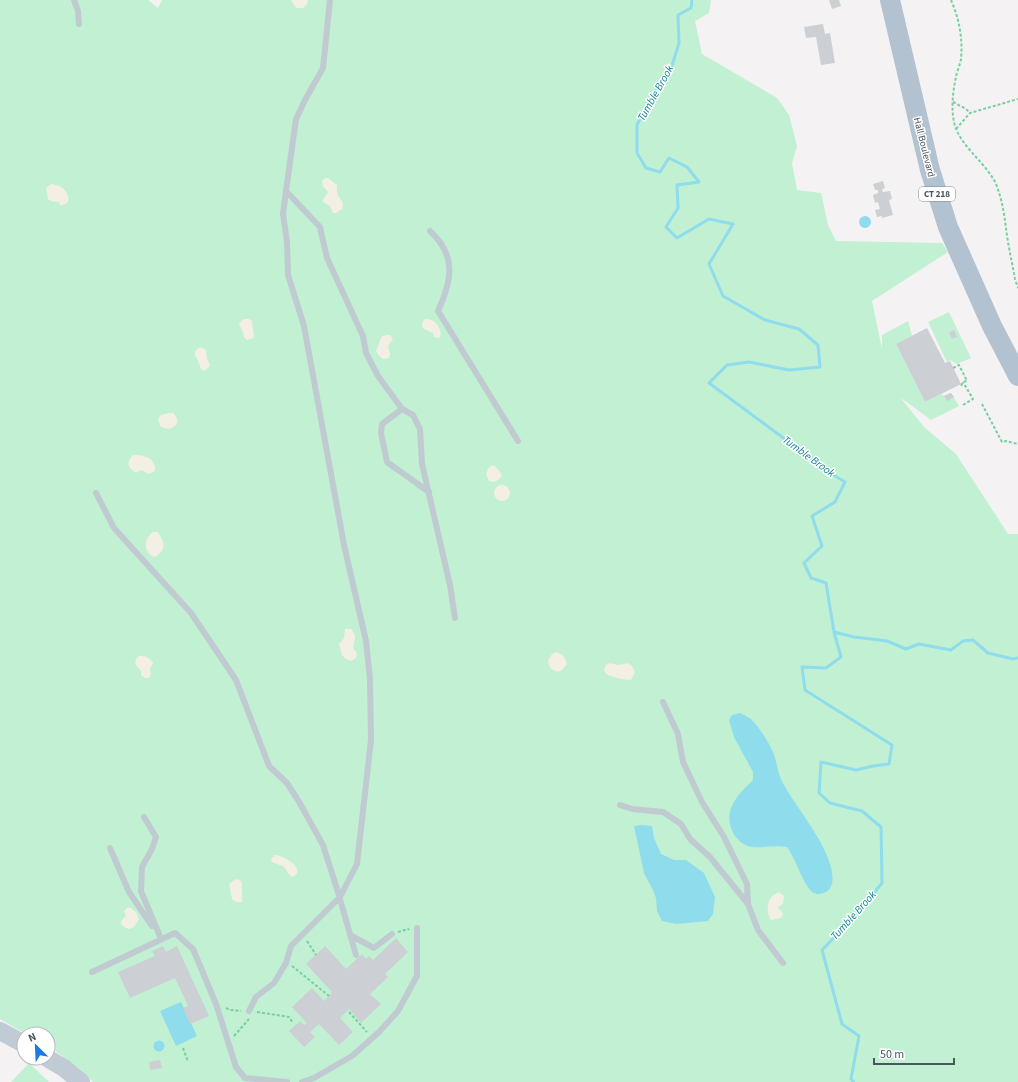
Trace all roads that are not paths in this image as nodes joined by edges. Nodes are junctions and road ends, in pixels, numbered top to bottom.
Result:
1 (74, 0) edge
2 (330, 0) edge
3 (890, 0) edge
4 (79, 24) dead end
5 (286, 190) junction
6 (430, 231) dead end
7 (1018, 376) edge
8 (402, 409) junction
9 (518, 441) dead end
10 (429, 492) junction
11 (96, 493) dead end
12 (455, 618) dead end
13 (663, 702) dead end
14 (620, 805) dead end
15 (144, 817) dead end
16 (110, 848) dead end
17 (340, 897) junction
18 (748, 904) junction
19 (417, 932) road end
20 (392, 934) road end
21 (350, 935) junction
22 (161, 939) junction
23 (356, 955) dead end
24 (783, 963) dead end
25 (92, 972) dead end
26 (250, 1014) road end
27 (0, 1031) edge
28 (16, 1040) edge
29 (56, 1063) edge
30 (260, 1080) edge
31 (314, 1080) edge
32 (81, 1082) edge
33 (287, 1082) edge
34 (302, 1082) edge

1 - 4 lane
2 - 5 lane
3 - 7 main road, Hall Boulevard / CT 218
5 - 8 lane
5 - 17 lane
6 - 9 lane
8 - 10 lane
8 - 10 lane
10 - 12 lane
11 - 17 lane
13 - 18 lane
14 - 18 lane
15 - 22 lane
16 - 22 lane
17 - 21 lane
17 - 26 lane
18 - 24 lane
19 - 31 lane
20 - 21 lane
21 - 23 lane
22 - 25 lane
22 - 30 lane
27 - 28 main road
29 - 32 main road
30 - 33 lane
31 - 34 lane

